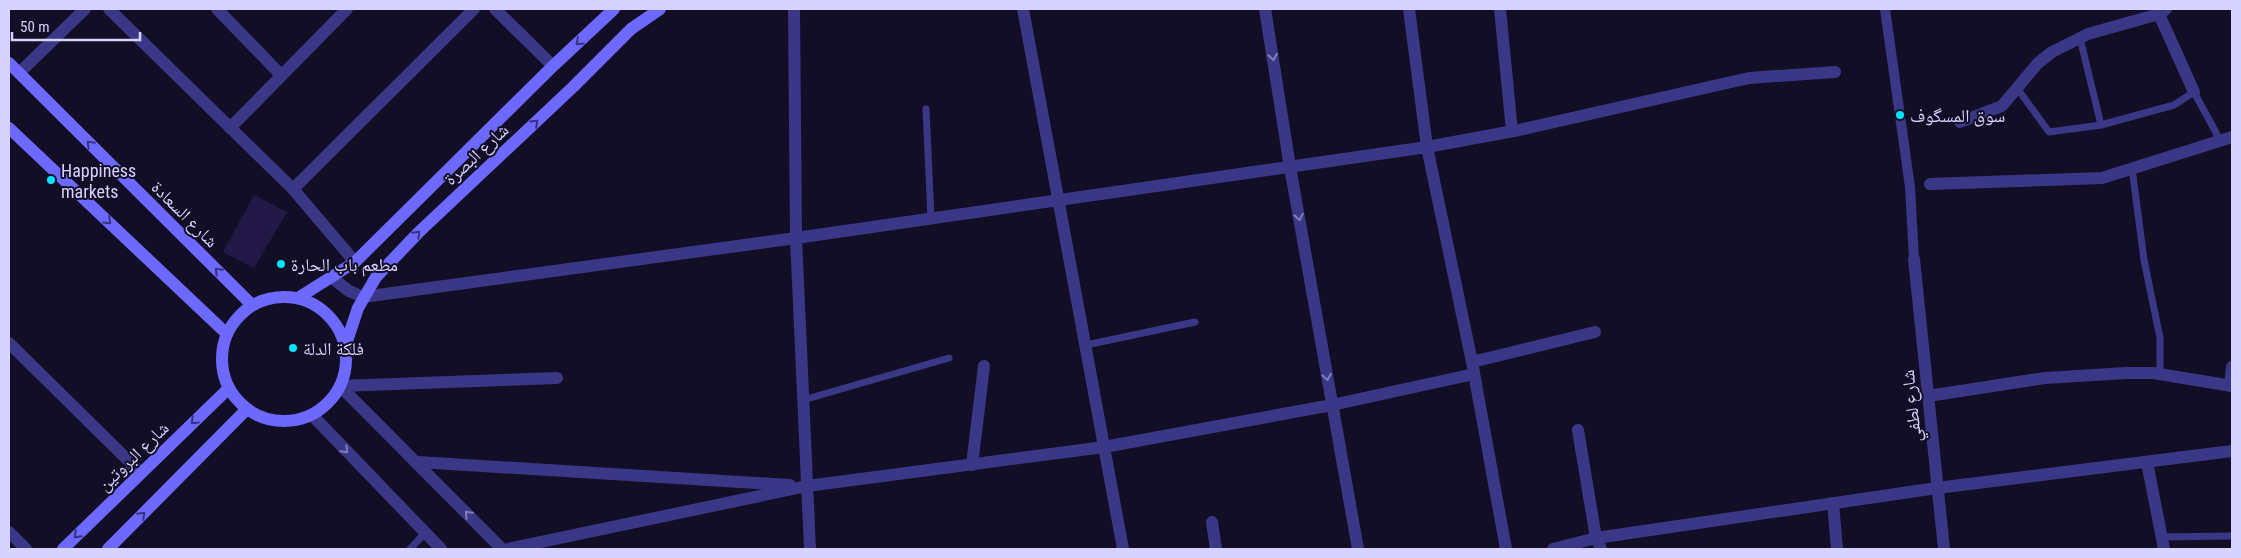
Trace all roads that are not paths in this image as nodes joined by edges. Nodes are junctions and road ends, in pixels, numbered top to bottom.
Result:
1 (84, 9) edge
2 (109, 9) edge
3 (217, 9) edge
4 (346, 9) edge
5 (474, 9) edge
6 (495, 9) edge
7 (614, 9) edge
8 (660, 9) edge
9 (794, 9) edge
10 (1023, 9) edge
11 (1265, 9) edge
12 (1409, 9) edge
13 (1500, 9) edge
14 (1885, 9) edge
15 (2163, 12) edge
16 (2080, 38) junction
17 (9, 63) edge
18 (553, 66) junction
19 (1835, 72) dead end
20 (19, 73) junction
21 (281, 75) junction
22 (2016, 88) junction
23 (2194, 92) junction
24 (926, 109) dead end
25 (1960, 122) dead end
26 (2101, 126) junction
27 (9, 128) edge
28 (230, 128) junction
29 (1512, 131) junction
30 (2229, 138) edge
31 (1427, 147) junction
32 (1290, 167) junction
33 (2132, 168) junction
34 (1930, 184) dead end
35 (292, 189) junction
36 (1059, 198) junction
37 (931, 218) junction
38 (796, 238) junction
39 (1914, 259) joint
40 (355, 262) junction
41 (332, 277) junction
42 (363, 297) junction
43 (298, 298) junction
44 (252, 305) junction
45 (1195, 322) dead end
46 (1595, 332) dead end
47 (227, 334) junction
48 (9, 342) edge
49 (1086, 345) junction
50 (345, 347) junction
51 (949, 358) dead end
52 (984, 366) dead end
53 (2232, 367) edge
54 (1473, 368) junction
55 (2160, 374) junction
56 (557, 378) dead end
57 (340, 386) junction
58 (2231, 386) edge
59 (229, 388) junction
60 (1928, 396) junction
61 (804, 400) junction
62 (1332, 406) junction
63 (247, 409) junction
64 (312, 414) junction
65 (1578, 430) dead end
66 (1104, 448) junction
67 (2232, 451) edge
68 (418, 462) junction
69 (2147, 462) junction
70 (972, 464) junction
71 (140, 472) junction
72 (807, 486) junction
73 (1938, 488) junction
74 (1833, 503) junction
75 (1212, 522) dead end
76 (9, 532) edge
77 (425, 533) junction
78 (2232, 536) edge
79 (2163, 543) edge
80 (1599, 544) edge
81 (26, 549) edge
82 (62, 549) edge
83 (108, 549) edge
84 (410, 549) edge
85 (441, 549) edge
86 (502, 549) edge
87 (508, 549) edge
88 (810, 549) edge
89 (1123, 549) edge
90 (1216, 549) edge
91 (1358, 549) edge
92 (1506, 549) edge
93 (1554, 549) edge
94 (1837, 549) edge
95 (1944, 549) edge

1 - 20 street
2 - 28 street
3 - 21 street
4 - 21 street
5 - 35 street
6 - 18 street
7 -> 18 main road, شارع البصرة
42 -> 8 main road, شارع البصرة
9 - 38 street
10 - 36 street
11 -> 32 street
12 - 31 street
13 - 29 street
14 - 39 street
15 - 16 street
15 - 23 street
16 - 22 street
16 - 26 lane
17 - 20 main road, شارع السعادة
18 - 40 main road, شارع البصرة
19 - 29 street
44 -> 20 main road, شارع السعادة
21 - 28 street
22 - 25 street
22 - 26 lane
23 - 26 lane
23 - 30 lane
24 - 37 lane
27 -> 47 main road
28 - 35 street
29 - 31 street
30 - 33 street
31 - 32 street
31 - 54 street
32 - 36 street
32 -> 62 street
33 - 34 street
33 - 55 lane
35 - 40 street
36 - 37 street
36 - 49 street
37 - 38 street
38 - 42 street
38 - 61 street
39 - 60 street, شارع لطفي
40 - 41 main road, شارع البصرة
41 - 42 street
41 - 43 main road, شارع البصرة
42 - 50 main road, شارع البصرة
43 - 44 main road
43 - 50 main road
44 - 47 main road
45 - 49 lane
46 - 54 street
47 - 59 main road
48 - 71 street
49 - 66 street
50 - 57 main road
51 - 61 lane
52 - 70 street
53 - 58 street
54 - 62 street
54 - 92 street
55 - 58 street
55 - 60 street
56 - 57 street
57 - 64 main road
57 - 68 street
59 - 63 main road
59 -> 71 main road, شارع البروتين
60 - 73 street, شارع لطفي
61 - 72 street
62 - 66 street
62 - 91 street
63 - 64 main road
83 -> 63 main road
64 -> 77 street
65 - 80 street
66 - 70 street
66 - 89 street
67 - 69 street
68 - 72 street
86 -> 68 street
69 - 73 street
69 - 79 street
70 - 72 street
71 -> 82 main road, شارع البروتين
72 - 87 street
72 - 88 street
73 - 74 street
73 - 95 street, شارع لطفي
74 - 80 street
74 - 94 street
75 - 90 street
76 - 81 street
77 - 84 lane
77 - 85 street
78 - 79 lane
80 - 93 street

